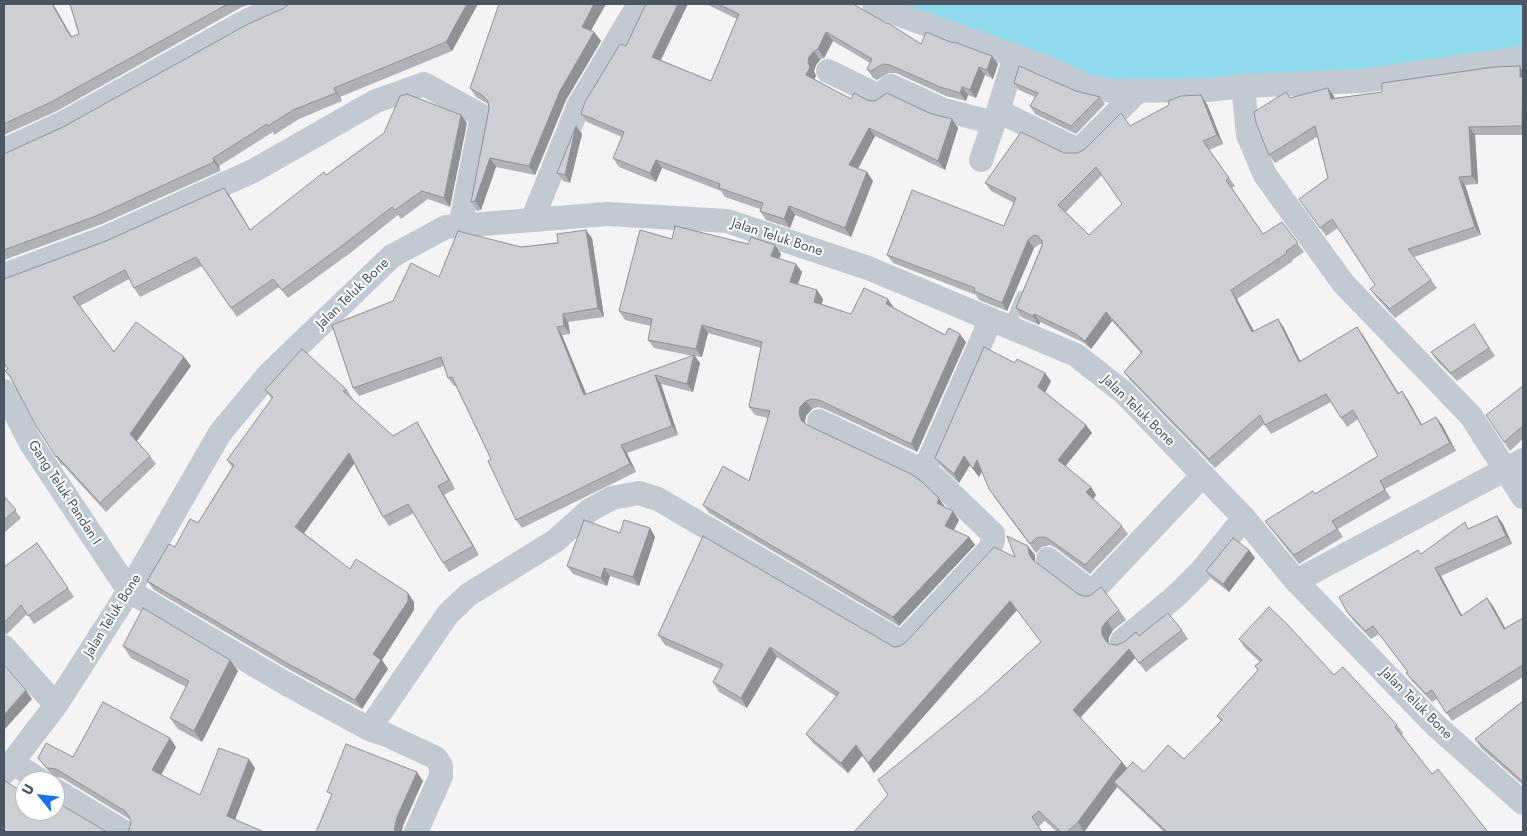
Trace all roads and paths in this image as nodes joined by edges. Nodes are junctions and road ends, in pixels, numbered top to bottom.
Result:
1 (284, 4) edge
2 (639, 4) edge
3 (874, 4) edge
4 (1015, 56) junction
5 (1523, 58) edge
6 (828, 71) dead end
7 (1243, 86) junction
8 (1138, 91) junction
9 (996, 117) junction
10 (4, 150) edge
11 (981, 160) dead end
12 (532, 220) junction
13 (460, 226) junction
14 (4, 275) edge
15 (1027, 285) edge
16 (1000, 323) junction
17 (4, 391) edge
18 (819, 421) dead end
19 (1515, 465) edge
20 (924, 471) junction
21 (1203, 475) junction
22 (1523, 497) edge
23 (1244, 518) junction
24 (1048, 559) dead end
25 (1296, 582) junction
26 (129, 592) junction
27 (1122, 641) edge
28 (4, 647) edge
29 (56, 705) junction
30 (369, 729) junction
31 (8, 768) edge
32 (65, 796) edge
33 (1523, 804) edge
34 (124, 832) edge
35 (416, 832) edge

1 - 10 street
2 - 12 street
3 - 4 street
4 - 8 street
4 - 9 street
5 - 7 street
6 - 9 street
7 - 8 street
7 - 19 street
8 - 9 street
9 - 11 street
12 - 13 street, Jalan Teluk Bone
12 - 16 street, Jalan Teluk Bone
13 - 14 street
13 - 26 street, Jalan Teluk Bone
15 - 16 lane
16 - 20 street
16 - 21 street, Jalan Teluk Bone
17 - 26 street, Gang Teluk Pandan I
18 - 20 street
19 - 22 street
19 - 25 street
20 - 30 street
21 - 23 street, Jalan Teluk Bone
21 - 24 street
23 - 25 street, Jalan Teluk Bone
23 - 27 street
25 - 33 street, Jalan Teluk Bone
26 - 29 street, Jalan Teluk Bone
26 - 30 street
28 - 29 street
29 - 31 street, Jalan Teluk Bone
30 - 35 street
32 - 34 street

